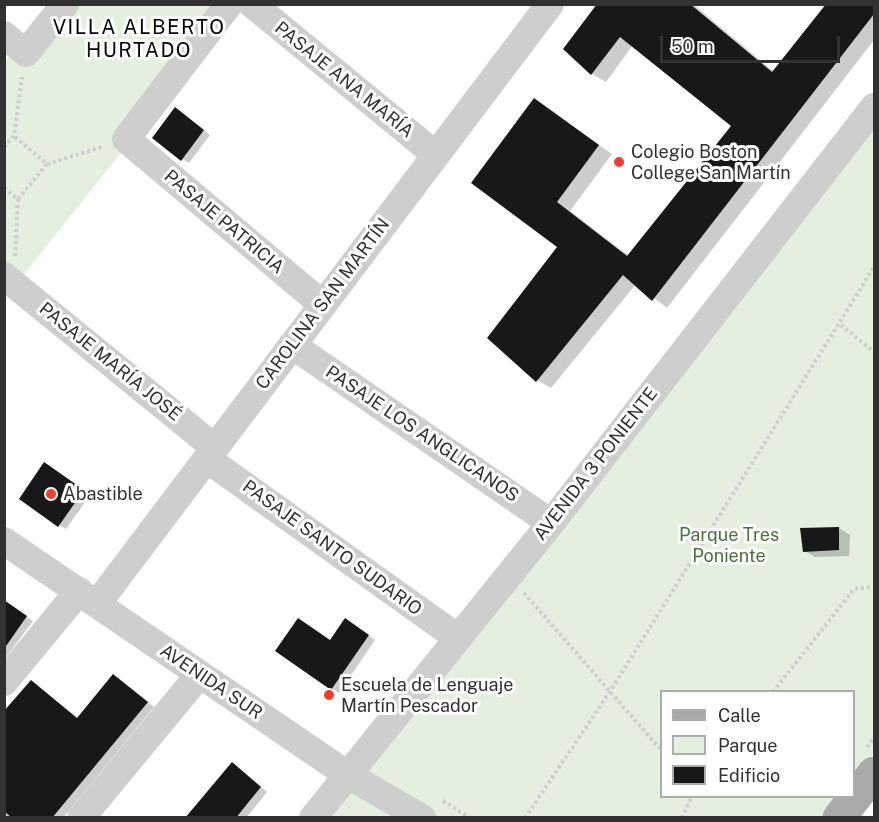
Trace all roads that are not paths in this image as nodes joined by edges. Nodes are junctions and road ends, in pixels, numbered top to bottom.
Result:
1 (65, 4) edge
2 (229, 4) edge
3 (252, 4) edge
4 (550, 4) edge
5 (4, 35) edge
6 (874, 107) edge
7 (436, 155) junction
8 (9, 280) edge
9 (323, 305) junction
10 (292, 345) junction
11 (211, 453) junction
12 (551, 523) junction
13 (4, 541) edge
14 (88, 598) junction
15 (458, 638) junction
16 (200, 674) junction
17 (4, 682) edge
18 (874, 773) edge
19 (348, 775) junction
20 (855, 797) edge
21 (855, 798) edge
22 (81, 818) edge
23 (313, 818) edge
24 (422, 818) edge
25 (839, 818) edge

1 - 5 street
2 - 9 street, PASAJE PATRICIA
3 - 7 street, PASAJE ANA MARÍA
4 - 7 street, CAROLINA SAN MARTÍN
6 - 12 street, AVENIDA 3 PONIENTE
7 - 9 street, CAROLINA SAN MARTÍN
8 - 11 street, PASAJE MARÍA JOSÉ
9 - 10 street, CAROLINA SAN MARTÍN
10 - 11 street, CAROLINA SAN MARTÍN
10 - 12 street, PASAJE LOS ANGLICANOS
11 - 14 street, CAROLINA SAN MARTÍN
11 - 15 street, PASAJE SANTO SUDARIO
12 - 15 street, AVENIDA 3 PONIENTE
13 - 14 street, AVENIDA SUR
14 - 16 street, AVENIDA SUR
14 - 17 street, CAROLINA SAN MARTÍN
15 - 19 street, AVENIDA 3 PONIENTE
16 - 19 street, AVENIDA SUR
16 - 22 street
18 - 20 main road
19 - 23 street, AVENIDA 3 PONIENTE
19 - 24 street, AVENIDA SUR
21 - 25 main road

